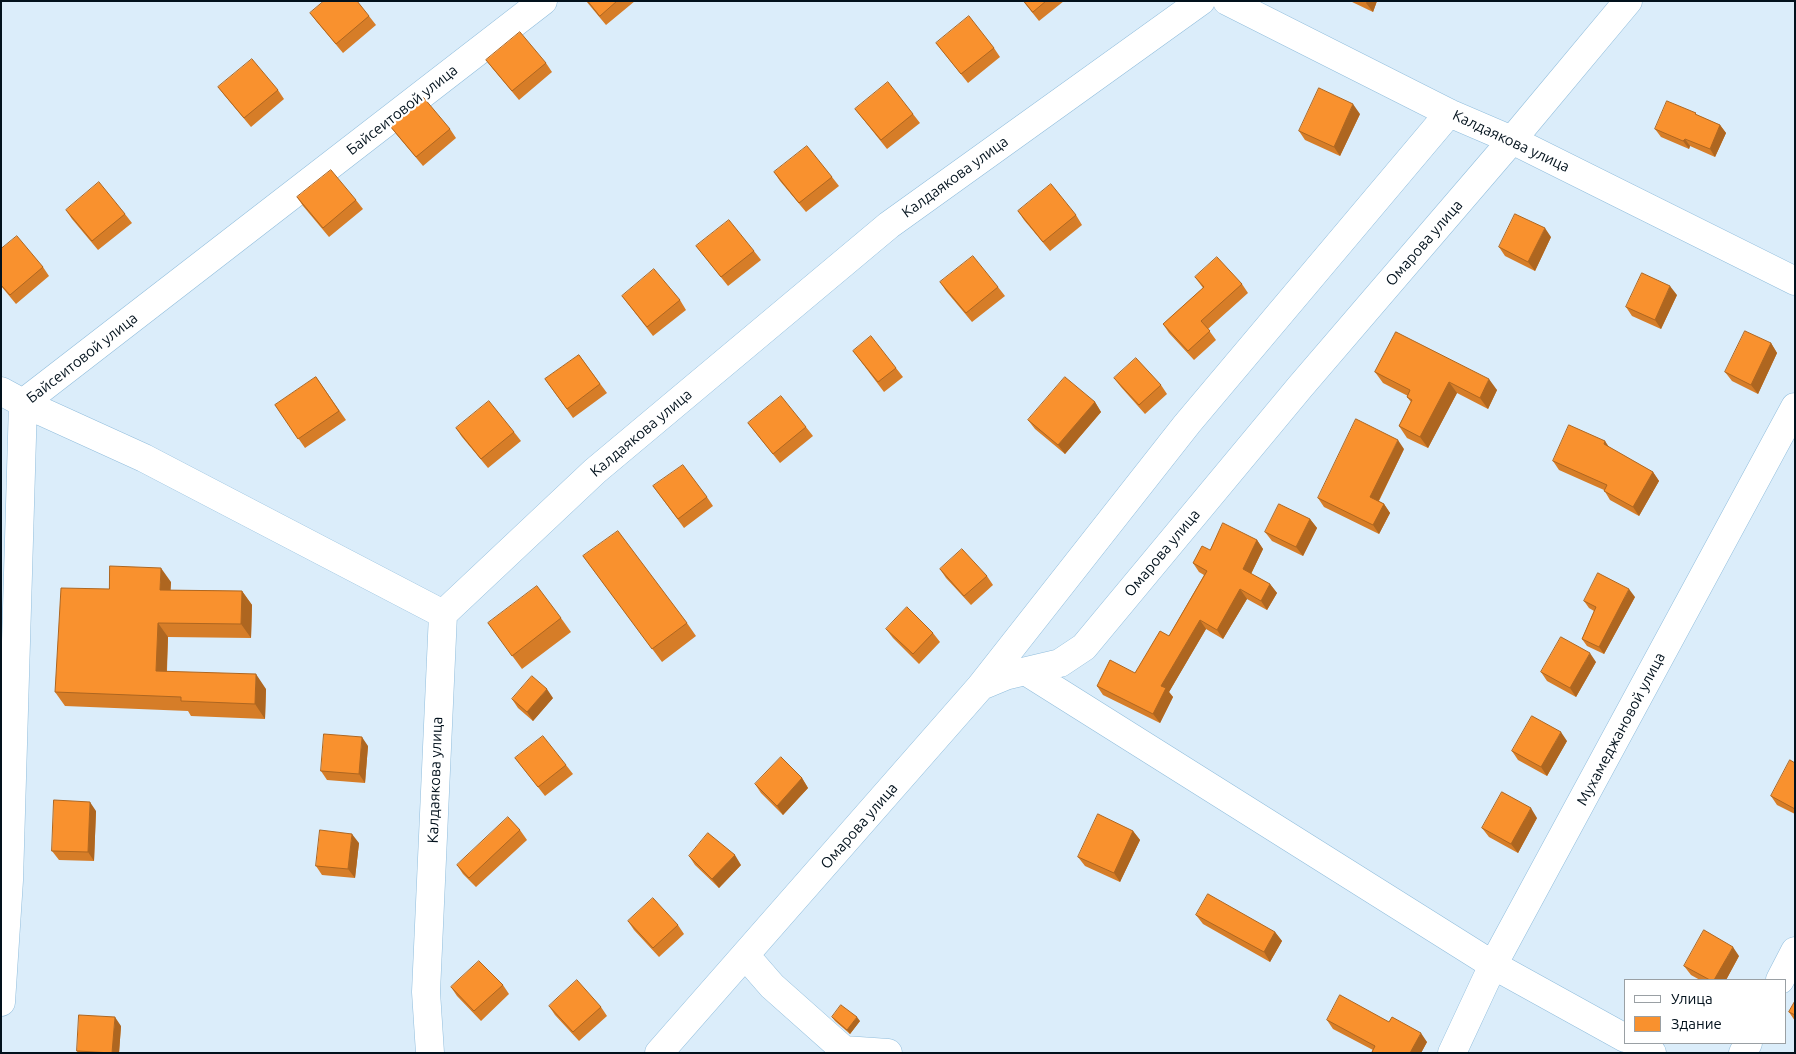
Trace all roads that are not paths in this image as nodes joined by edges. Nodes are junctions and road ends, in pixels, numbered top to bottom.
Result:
1 (543, 1) edge
2 (1201, 1) edge
3 (1227, 1) edge
4 (1628, 1) edge
5 (1449, 113) junction
6 (1512, 140) junction
7 (1795, 281) edge
8 (12, 397) edge
9 (1795, 407) edge
10 (442, 614) junction
11 (1027, 672) junction
12 (981, 686) junction
13 (1795, 951) edge
14 (745, 955) junction
15 (1493, 965) junction
16 (1781, 979) edge
17 (1, 1002) edge
18 (1624, 1037) edge
19 (1636, 1044) edge
20 (430, 1053) edge
21 (659, 1053) edge
22 (888, 1053) edge
23 (1452, 1053) edge
24 (1652, 1053) edge

1 - 8 street, Байсеитовой улица
2 - 10 street, Калдаякова улица
3 - 5 street, Калдаякова улица
4 - 6 street, Омарова улица
5 - 6 street, Калдаякова улица
5 - 12 street
6 - 7 street, Калдаякова улица
6 - 11 street, Омарова улица
8 - 10 street
8 - 17 street, Байсеитовой улица
9 - 15 street, Мухамеджановой улица
10 - 20 street, Калдаякова улица
11 - 12 street, Омарова улица
11 - 15 street
12 - 14 street, Омарова улица
13 - 16 street
14 - 21 street, Омарова улица
14 - 22 street
15 - 18 street
15 - 23 street, Мухамеджановой улица
19 - 24 street

